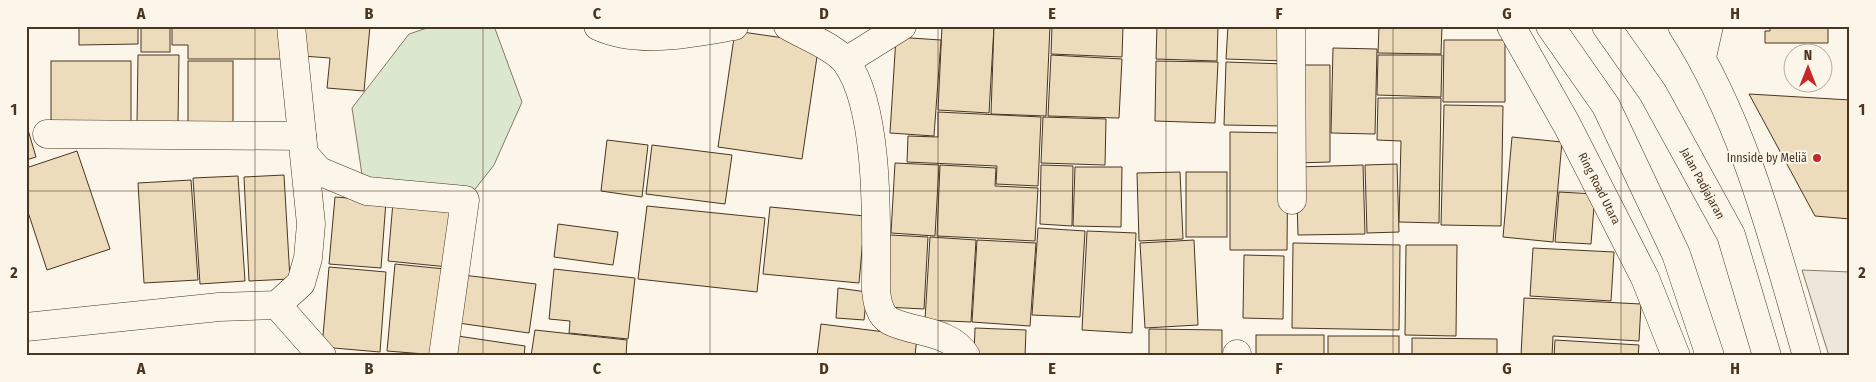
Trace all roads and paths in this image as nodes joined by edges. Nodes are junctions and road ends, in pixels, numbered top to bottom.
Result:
1 (291, 26) edge
2 (598, 26) edge
3 (734, 26) edge
4 (788, 26) edge
5 (902, 26) edge
6 (1291, 26) edge
7 (1511, 26) edge
8 (1550, 26) edge
9 (1606, 26) edge
10 (1682, 26) edge
11 (1710, 26) edge
12 (1702, 57) junction
13 (846, 61) junction
14 (47, 134) dead end
15 (303, 146) junction
16 (1292, 200) dead end
17 (277, 305) junction
18 (34, 326) edge
19 (322, 356) edge
20 (443, 356) edge
21 (966, 356) edge
22 (1676, 356) edge
23 (1710, 356) edge
24 (1767, 356) edge
25 (1807, 356) edge

1 - 15 main road
2 - 3 main road
4 - 13 main road
5 - 13 main road
6 - 16 main road
7 - 22 main road, Ring Road Utara
8 - 23 main road
9 - 24 main road, Jalan Padjajaran
10 - 12 main road
11 - 12 main road
12 - 25 main road
13 - 21 main road
14 - 15 main road
15 - 17 main road
15 - 20 main road
17 - 18 main road
17 - 19 main road

